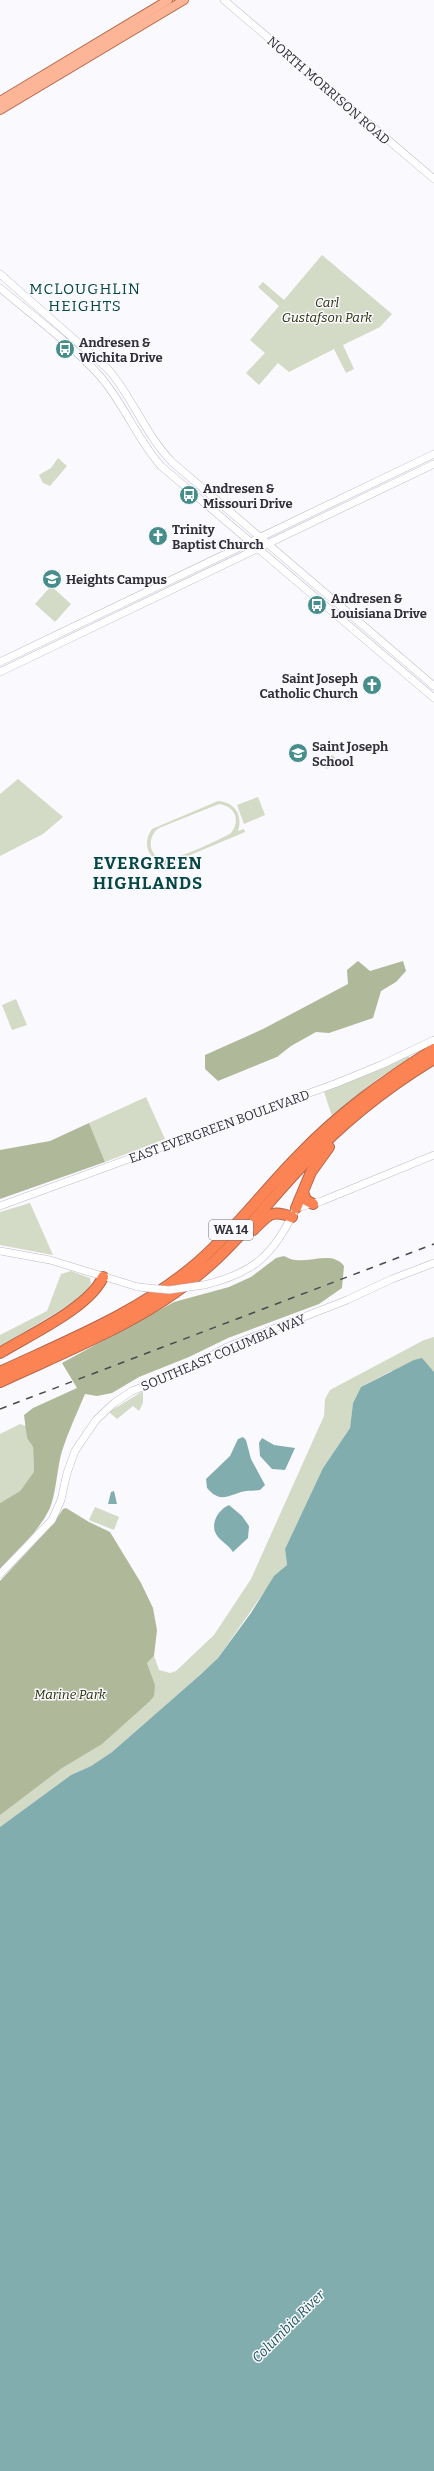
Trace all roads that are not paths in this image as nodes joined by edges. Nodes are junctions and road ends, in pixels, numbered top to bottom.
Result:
1 (168, 0) edge
2 (184, 0) edge
3 (224, 0) edge
4 (0, 101) edge
5 (0, 110) edge
6 (434, 180) edge
7 (0, 274) edge
8 (0, 288) edge
9 (434, 454) edge
10 (434, 464) edge
11 (259, 537) junction
12 (249, 542) junction
13 (266, 544) junction
14 (256, 548) junction
15 (0, 662) edge
16 (0, 672) edge
17 (434, 686) edge
18 (434, 698) edge
19 (434, 1040) edge
20 (434, 1049) edge
21 (434, 1059) edge
22 (376, 1099) junction
23 (434, 1155) edge
24 (303, 1192) junction
25 (313, 1204) junction
26 (0, 1206) edge
27 (294, 1212) junction
28 (0, 1251) edge
29 (434, 1263) edge
30 (210, 1265) junction
31 (103, 1277) junction
32 (0, 1353) edge
33 (0, 1372) edge
34 (0, 1382) edge
35 (0, 1574) edge

1 - 4 main road
2 - 5 main road
3 - 6 street, NORTH MORRISON ROAD
7 - 11 street
8 - 12 street
9 - 11 street
10 - 13 street
11 - 12 street
11 - 13 street
12 - 14 street
12 - 15 street
13 - 14 street
13 - 17 street
14 - 16 street
14 - 18 street
19 - 26 street, EAST EVERGREEN BOULEVARD
20 - 33 highway, WA 14
21 - 22 highway, WA 14
22 - 24 highway
22 - 30 highway, WA 14
23 - 25 street
24 - 25 highway
24 - 27 highway
25 - 27 street
27 - 30 highway
27 - 31 street, bridge
28 - 31 street
29 - 35 street, SOUTHEAST COLUMBIA WAY
30 - 34 highway, WA 14
31 - 32 highway

